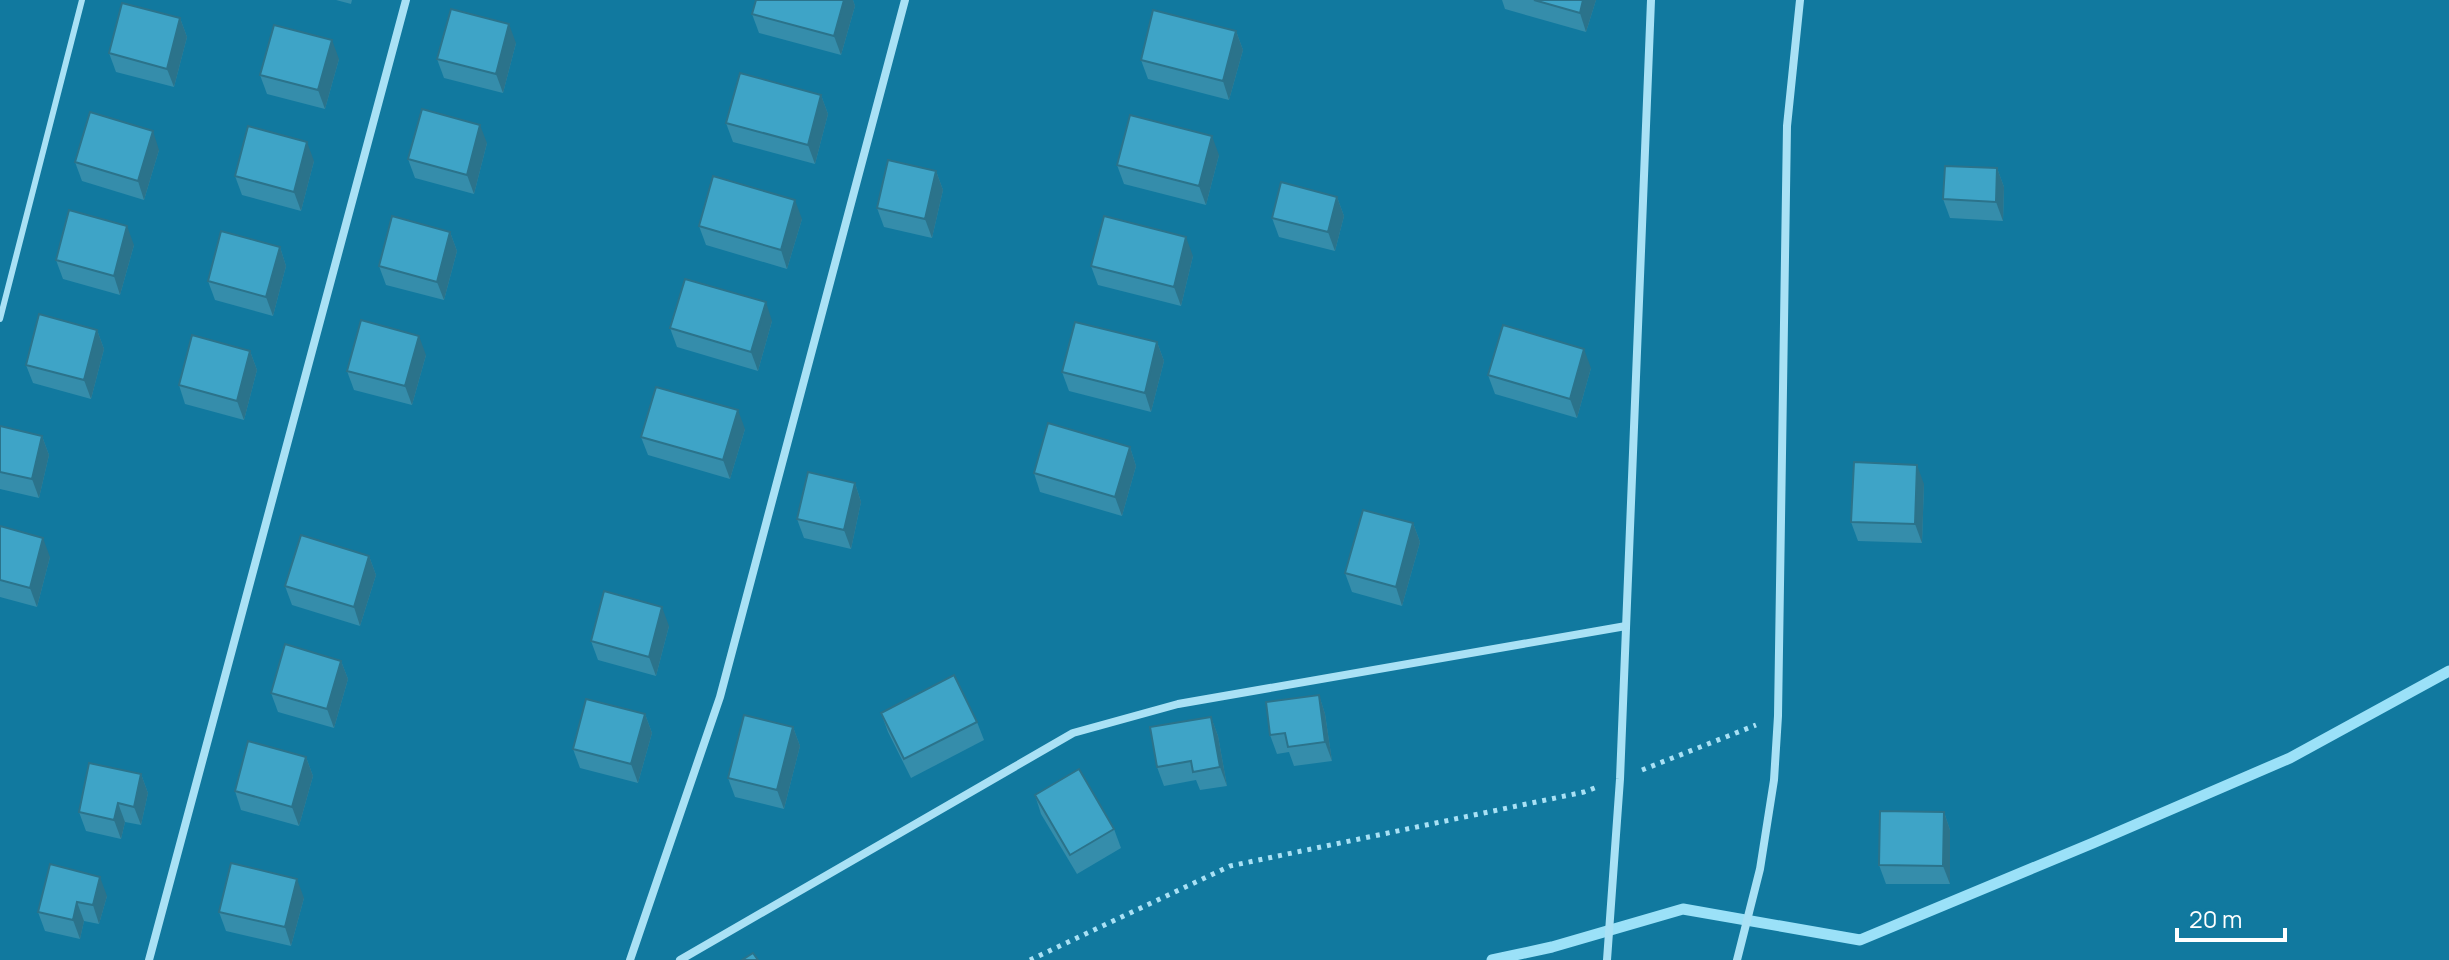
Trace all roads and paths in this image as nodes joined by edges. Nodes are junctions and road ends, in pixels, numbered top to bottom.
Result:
1 (82, 0) edge
2 (406, 0) edge
3 (905, 0) edge
4 (1651, 0) edge
5 (1800, 0) edge
6 (0, 319) edge
7 (1626, 626) junction
8 (1778, 716) junction
9 (1620, 779) junction
10 (149, 960) edge
11 (630, 960) edge
12 (680, 960) edge
13 (1030, 960) edge
14 (1607, 960) edge
15 (1737, 960) edge

1 - 6 lane
2 - 10 street
3 - 11 street
4 - 7 street
5 - 8 street
7 - 9 street
7 - 12 street
8 - 9 path
8 - 15 street
9 - 13 path
9 - 14 street

